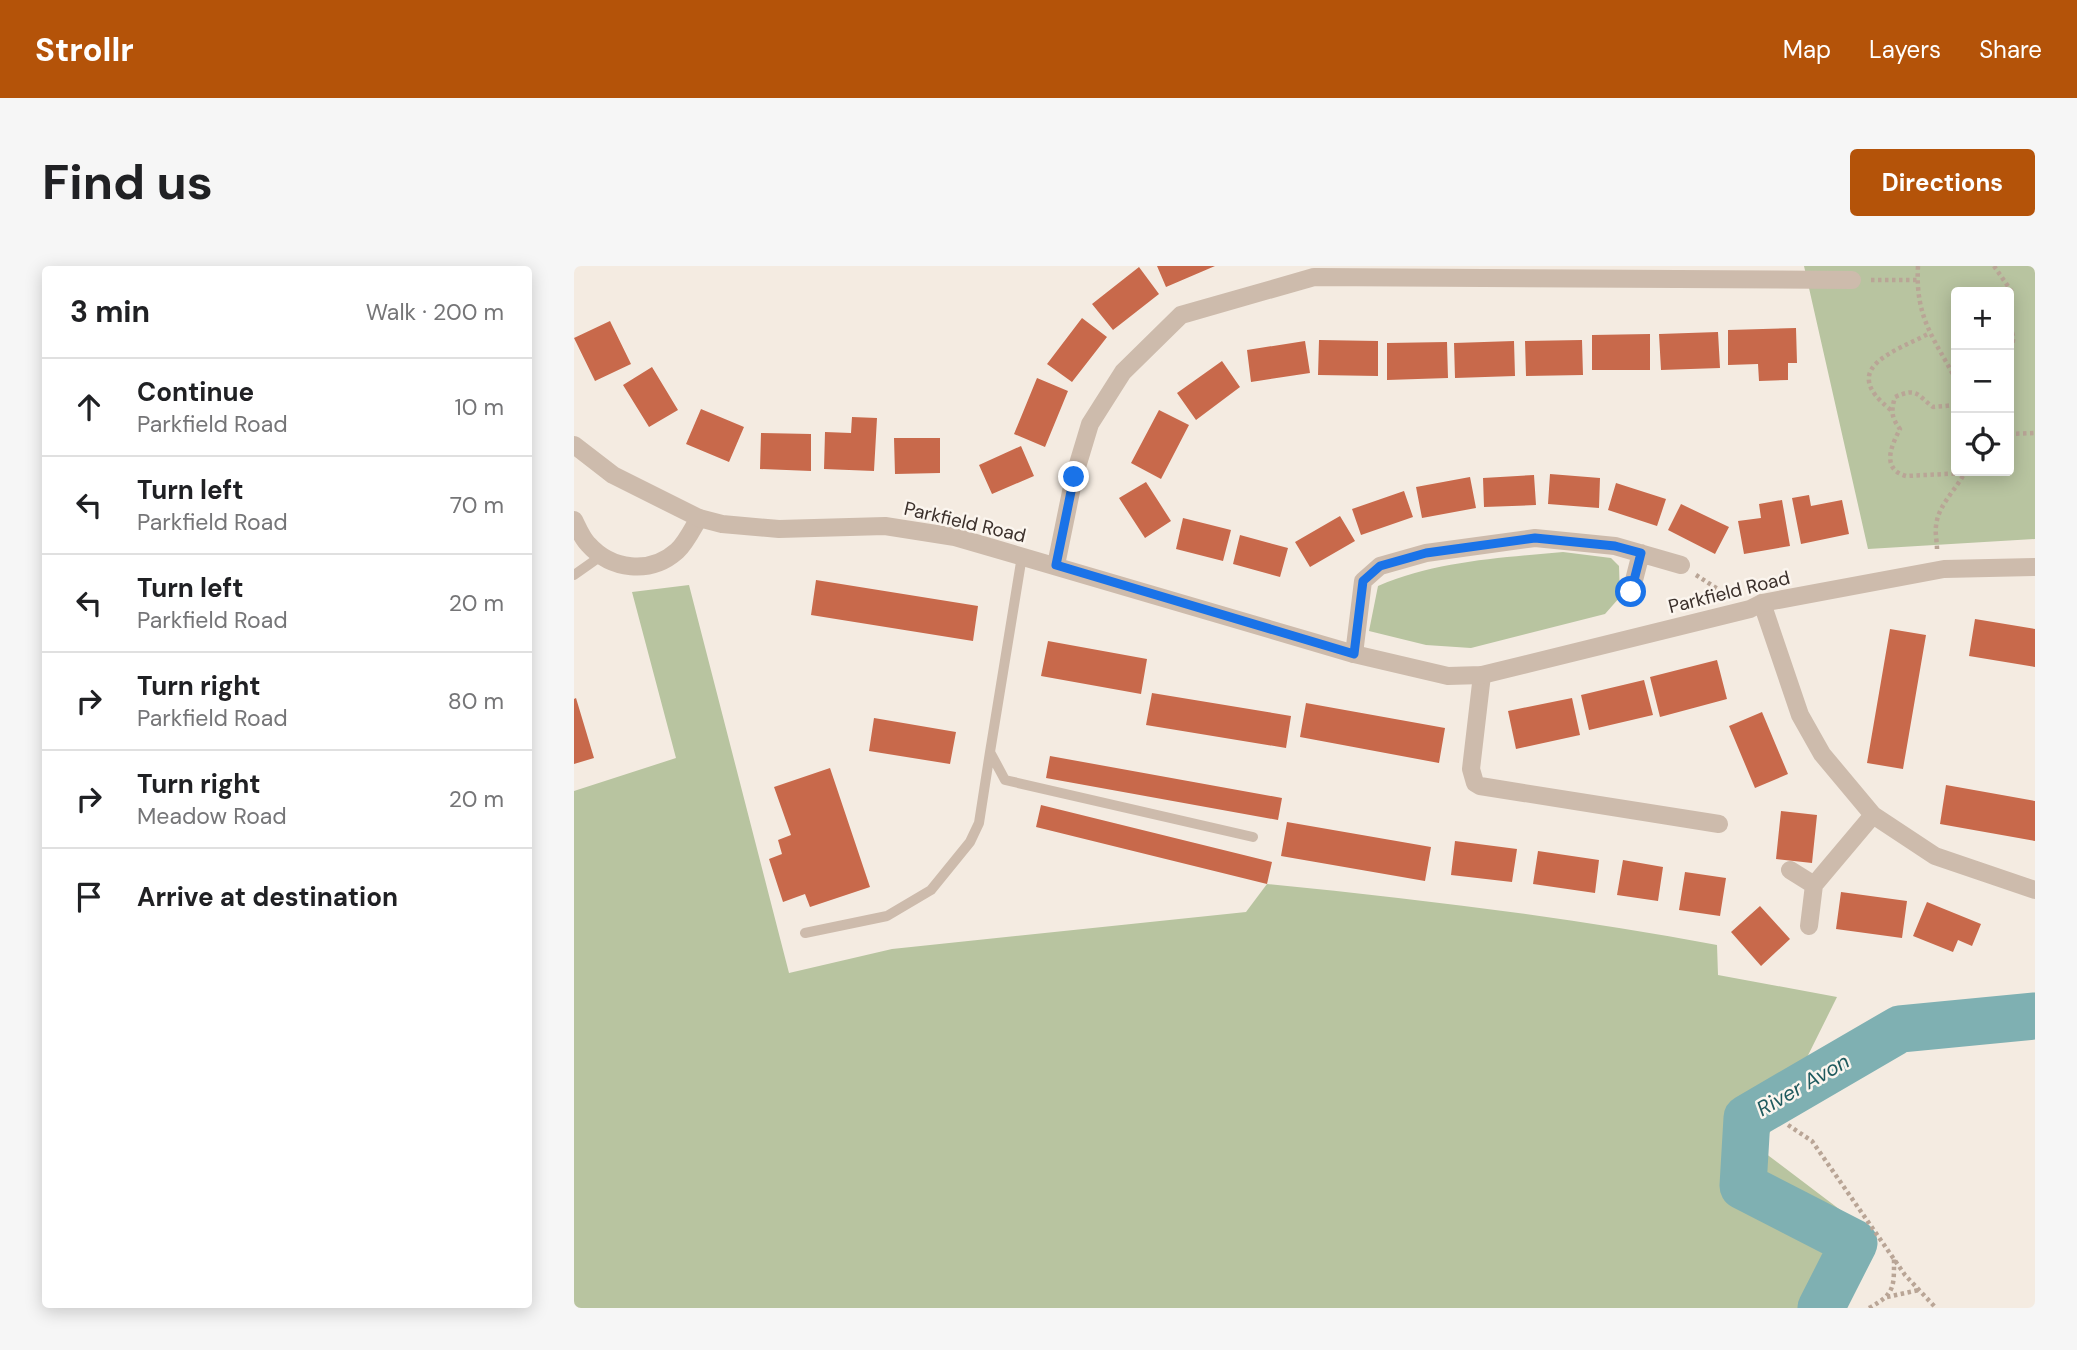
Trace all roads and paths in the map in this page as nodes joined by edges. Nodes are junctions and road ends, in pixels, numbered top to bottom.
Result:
1 (1918, 266) edge
2 (1994, 266) edge
3 (1807, 272) edge
4 (1852, 280) joint
5 (1917, 281) junction
6 (2009, 287) edge
7 (1930, 333) junction
8 (1951, 371) edge
9 (1951, 405) edge
10 (1891, 410) junction
11 (2035, 433) edge
12 (2014, 434) edge
13 (575, 450) edge
14 (1951, 473) edge
15 (1963, 476) edge
16 (699, 518) junction
17 (574, 520) edge
18 (1641, 553) junction
19 (601, 556) junction
20 (1022, 556) junction
21 (1056, 565) junction
22 (1681, 565) joint
23 (2035, 567) edge
24 (1938, 570) junction
25 (574, 575) edge
26 (1631, 592) dead end
27 (1756, 606) junction
28 (1354, 654) junction
29 (1482, 675) junction
30 (990, 752) junction
31 (1873, 815) junction
32 (1719, 824) dead end
33 (1253, 837) dead end
34 (1790, 870) dead end
35 (1814, 884) junction
36 (2035, 890) edge
37 (1809, 926) dead end
38 (805, 933) dead end
39 (1788, 1125) dead end
40 (1894, 1258) junction
41 (1920, 1290) junction
42 (1886, 1297) junction
43 (1869, 1308) edge
44 (1936, 1308) edge

1 - 5 path
2 - 6 path
3 - 4 street
3 - 21 street
4 - 5 path
5 - 7 path
7 - 8 path
7 - 10 path
9 - 10 path
10 - 14 path
11 - 12 path
13 - 16 street, Parkfield Road
15 - 24 path
16 - 19 street
16 - 20 street, Parkfield Road
17 - 19 street
18 - 22 street, Parkfield Road
18 - 26 street
18 - 28 street, Parkfield Road
19 - 25 lane
20 - 21 street, Parkfield Road
20 - 30 lane
21 - 28 street, Parkfield Road
22 - 27 path
23 - 24 street, Parkfield Road
24 - 27 street, Parkfield Road
27 - 29 street, Parkfield Road
27 - 31 street
28 - 29 street, Parkfield Road
29 - 32 street
30 - 33 lane
30 - 38 lane
31 - 35 street
31 - 36 street
34 - 35 street
35 - 37 street
39 - 40 path
40 - 41 path
40 - 42 path
41 - 42 path
41 - 44 path
42 - 43 path

